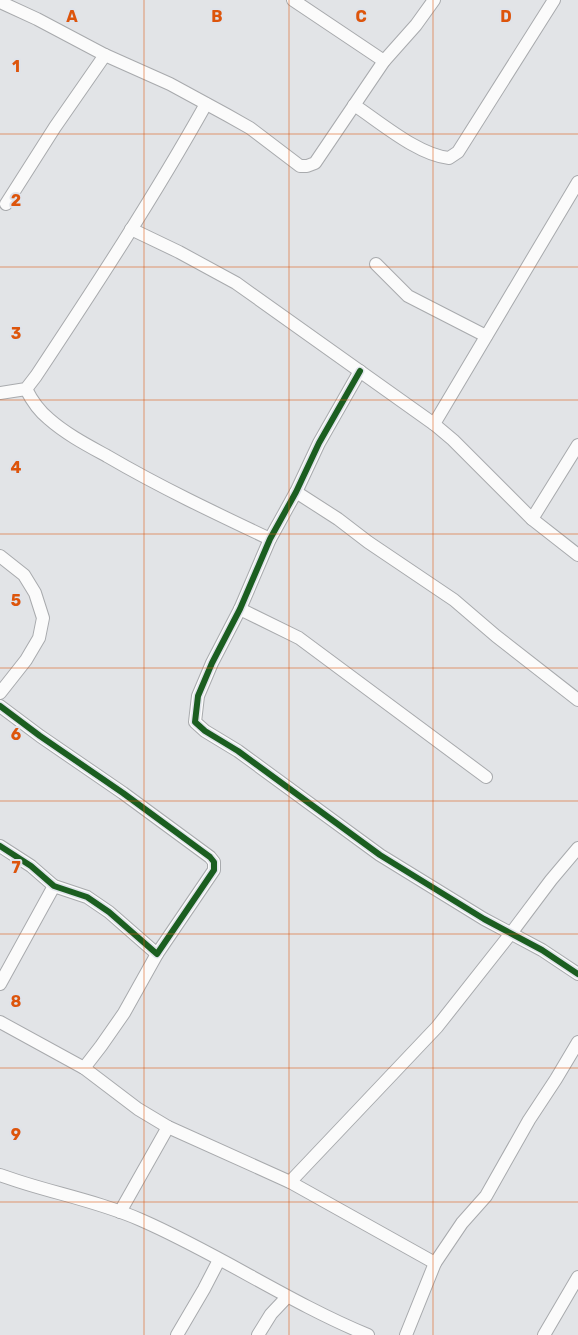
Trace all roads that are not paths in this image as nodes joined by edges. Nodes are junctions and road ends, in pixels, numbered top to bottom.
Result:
1 (293, 0) edge
2 (434, 0) edge
3 (554, 0) edge
4 (0, 2) edge
5 (105, 54) junction
6 (384, 61) junction
7 (206, 104) junction
8 (354, 105) junction
9 (578, 182) edge
10 (6, 204) dead end
11 (131, 229) junction
12 (376, 264) dead end
13 (486, 336) junction
14 (360, 371) junction
15 (26, 390) junction
16 (0, 393) edge
17 (434, 424) junction
18 (578, 445) edge
19 (296, 492) junction
20 (532, 519) junction
21 (270, 539) junction
22 (578, 555) edge
23 (0, 556) edge
24 (240, 609) junction
25 (0, 693) edge
26 (578, 700) edge
27 (0, 706) edge
28 (486, 777) dead end
29 (0, 846) edge
30 (578, 848) edge
31 (54, 886) junction
32 (512, 932) junction
33 (157, 954) junction
34 (578, 974) edge
35 (0, 984) edge
36 (0, 1022) edge
37 (578, 1042) edge
38 (84, 1068) junction
39 (168, 1127) junction
40 (0, 1175) edge
41 (290, 1182) junction
42 (120, 1212) junction
43 (219, 1260) junction
44 (435, 1263) junction
45 (578, 1277) edge
46 (287, 1297) junction
47 (177, 1335) edge
48 (258, 1335) edge
49 (368, 1335) edge
50 (406, 1335) edge
51 (544, 1335) edge

1 - 6 street
2 - 6 street
3 - 8 street
4 - 5 street
5 - 7 street
5 - 10 street
6 - 8 street
7 - 8 street
7 - 11 street
9 - 13 street
11 - 14 street
11 - 15 street
12 - 13 street
13 - 17 street
14 - 17 street
14 - 19 street
15 - 16 street
15 - 21 street
17 - 20 street
18 - 20 street
19 - 21 street
19 - 26 street
20 - 22 street
21 - 24 street
23 - 25 street
24 - 28 street
24 - 32 street
27 - 33 street
29 - 31 street
30 - 32 street
31 - 33 street
31 - 35 street
32 - 34 street
32 - 41 street
33 - 38 street
36 - 38 street
37 - 44 street
38 - 39 street
39 - 41 street
39 - 42 street
40 - 42 street
41 - 44 street
42 - 43 street
43 - 46 street
43 - 47 street
44 - 50 street
45 - 51 street
46 - 48 street
46 - 49 street

